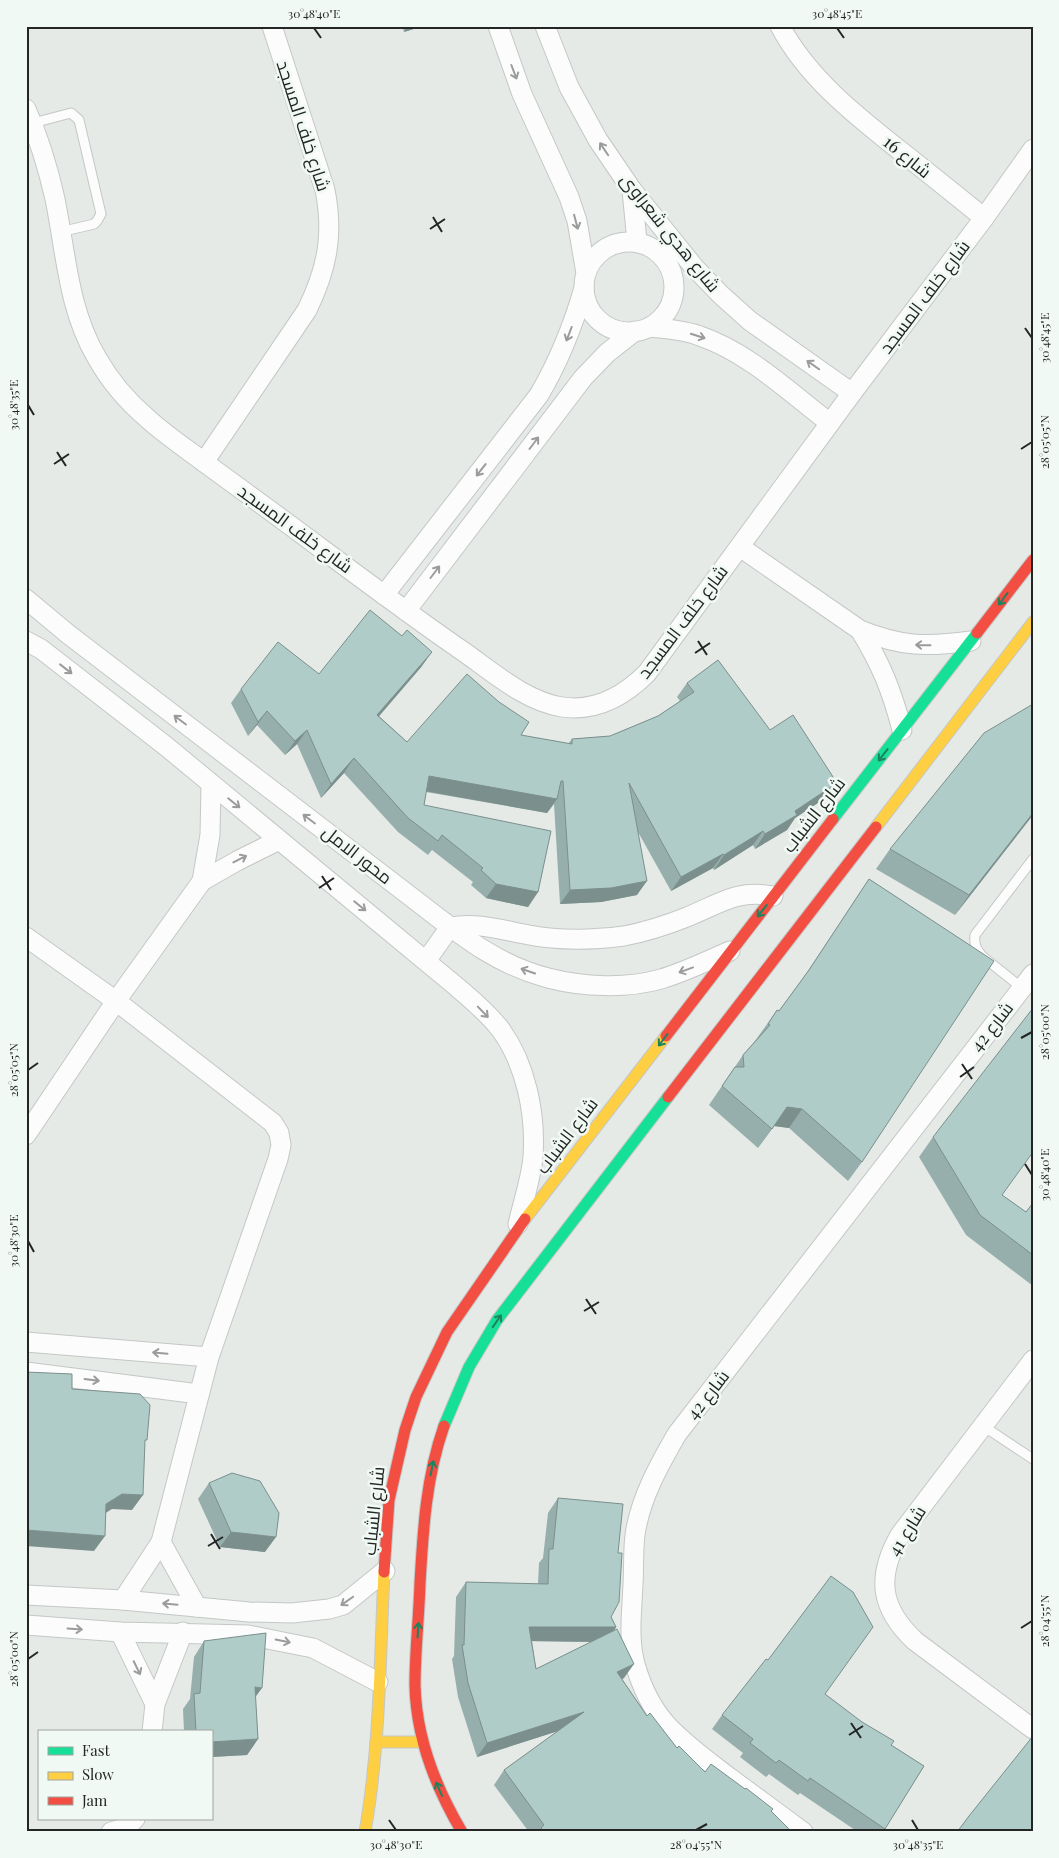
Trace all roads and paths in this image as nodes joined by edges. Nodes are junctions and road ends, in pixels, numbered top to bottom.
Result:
1 (272, 26) edge
2 (498, 26) edge
3 (545, 26) edge
4 (780, 26) edge
5 (29, 116) edge
6 (1033, 149) edge
7 (632, 190) junction
8 (984, 218) junction
9 (60, 232) junction
10 (636, 242) junction
11 (668, 262) junction
12 (694, 267) junction
13 (585, 280) junction
14 (643, 329) junction
15 (852, 393) junction
16 (830, 423) junction
17 (204, 462) junction
18 (740, 547) junction
19 (1033, 560) edge
20 (384, 595) junction
21 (26, 599) edge
22 (406, 611) junction
23 (1031, 628) edge
24 (860, 630) junction
25 (26, 641) edge
26 (971, 641) junction
27 (902, 730) junction
28 (211, 784) junction
29 (279, 840) junction
30 (1033, 859) edge
31 (202, 881) junction
32 (778, 899) junction
33 (450, 927) junction
34 (26, 937) edge
35 (731, 950) junction
36 (426, 961) junction
37 (1028, 981) edge
38 (116, 1001) junction
39 (26, 1135) edge
40 (520, 1234) junction
41 (26, 1342) edge
42 (209, 1357) junction
43 (1033, 1360) edge
44 (26, 1372) edge
45 (199, 1394) junction
46 (983, 1426) junction
47 (1033, 1459) edge
48 (161, 1542) junction
49 (385, 1571) junction
50 (26, 1595) edge
51 (123, 1600) junction
52 (197, 1607) junction
53 (249, 1612) junction
54 (26, 1625) edge
55 (120, 1632) junction
56 (183, 1632) junction
57 (248, 1634) junction
58 (378, 1682) junction
59 (155, 1704) junction
60 (1033, 1729) edge
61 (152, 1730) edge
62 (376, 1742) junction
63 (423, 1742) junction
64 (134, 1820) edge
65 (111, 1832) edge
66 (365, 1832) edge
67 (462, 1832) edge
68 (803, 1832) edge

1 - 17 street, شارع خلف المسجد
2 -> 13 street
7 -> 3 street, شارع هدي شعراوى
4 - 8 street, شارع 16
5 - 9 street, شارع خلف المسجد
5 - 9 lane
6 - 8 street
7 - 10 street
7 - 12 street, شارع هدي شعراوى
8 - 15 street, شارع خلف المسجد
9 - 17 street, شارع خلف المسجد
10 - 11 street
10 - 13 street
11 - 12 street
11 - 14 street
15 -> 12 street, شارع هدي شعراوى
13 - 14 street
13 -> 20 street
14 -> 16 street
22 -> 14 street
15 - 16 street, شارع خلف المسجد
16 - 18 street, شارع خلف المسجد
17 - 20 street, شارع خلف المسجد
18 - 22 street, شارع خلف المسجد
18 - 24 street
19 -> 26 street, شارع الشباب
20 - 22 street, شارع خلف المسجد
33 -> 21 street, محور الامل
63 -> 23 street
26 -> 24 street
24 - 27 street
25 -> 28 street
26 - 27 street, شارع الشباب
27 -> 32 street, شارع الشباب
28 -> 29 street
28 - 31 street
31 -> 29 street
29 -> 36 street
30 - 37 lane
31 - 38 street
32 - 33 street
32 -> 35 street, شارع الشباب
35 -> 33 street, محور الامل
33 - 36 street
34 - 38 street
35 -> 40 street, شارع الشباب
36 -> 40 street
37 - 68 street, شارع 42
38 - 39 street
38 - 42 street
40 - 49 street, شارع الشباب
42 -> 41 street
42 - 45 street
43 - 46 street, شارع 41
44 -> 45 street
45 - 48 street
46 - 47 lane
46 - 60 street, شارع 41
48 - 51 street
48 - 52 street
49 -> 53 street
49 - 58 street, شارع الشباب
50 - 51 street
52 -> 51 street
52 - 53 street
53 - 57 street
54 -> 55 street
55 - 56 street
55 -> 59 street
56 - 57 street
56 - 59 street
57 -> 58 street
58 - 62 street, شارع الشباب
59 - 61 street
62 - 63 street
62 - 66 street, شارع الشباب
67 -> 63 street
64 - 65 street

